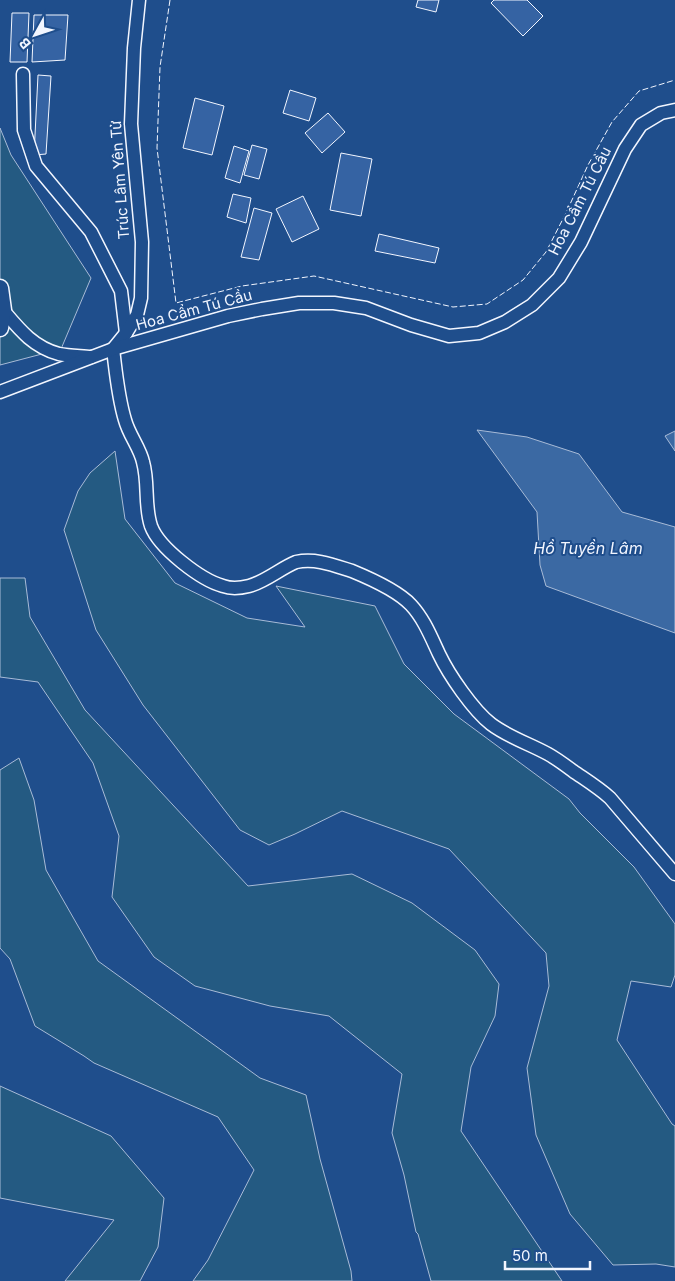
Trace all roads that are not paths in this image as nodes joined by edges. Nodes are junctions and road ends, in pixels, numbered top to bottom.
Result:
1 (139, 0) edge
2 (23, 74) dead end
3 (675, 110) edge
4 (0, 288) edge
5 (3, 310) junction
6 (0, 328) edge
7 (126, 333) junction
8 (113, 349) junction
9 (93, 357) junction
10 (0, 392) edge
11 (675, 874) edge

1 - 7 street, Trúc Lâm Yên Tử
2 - 7 street
3 - 8 street, Hoa Cẩm Tú Cầu
4 - 5 main road
5 - 6 main road
5 - 9 street
7 - 8 street, Trúc Lâm Yên Tử
8 - 9 street, Hoa Cẩm Tú Cầu
8 - 11 street
9 - 10 street, Hoa Cẩm Tú Cầu

